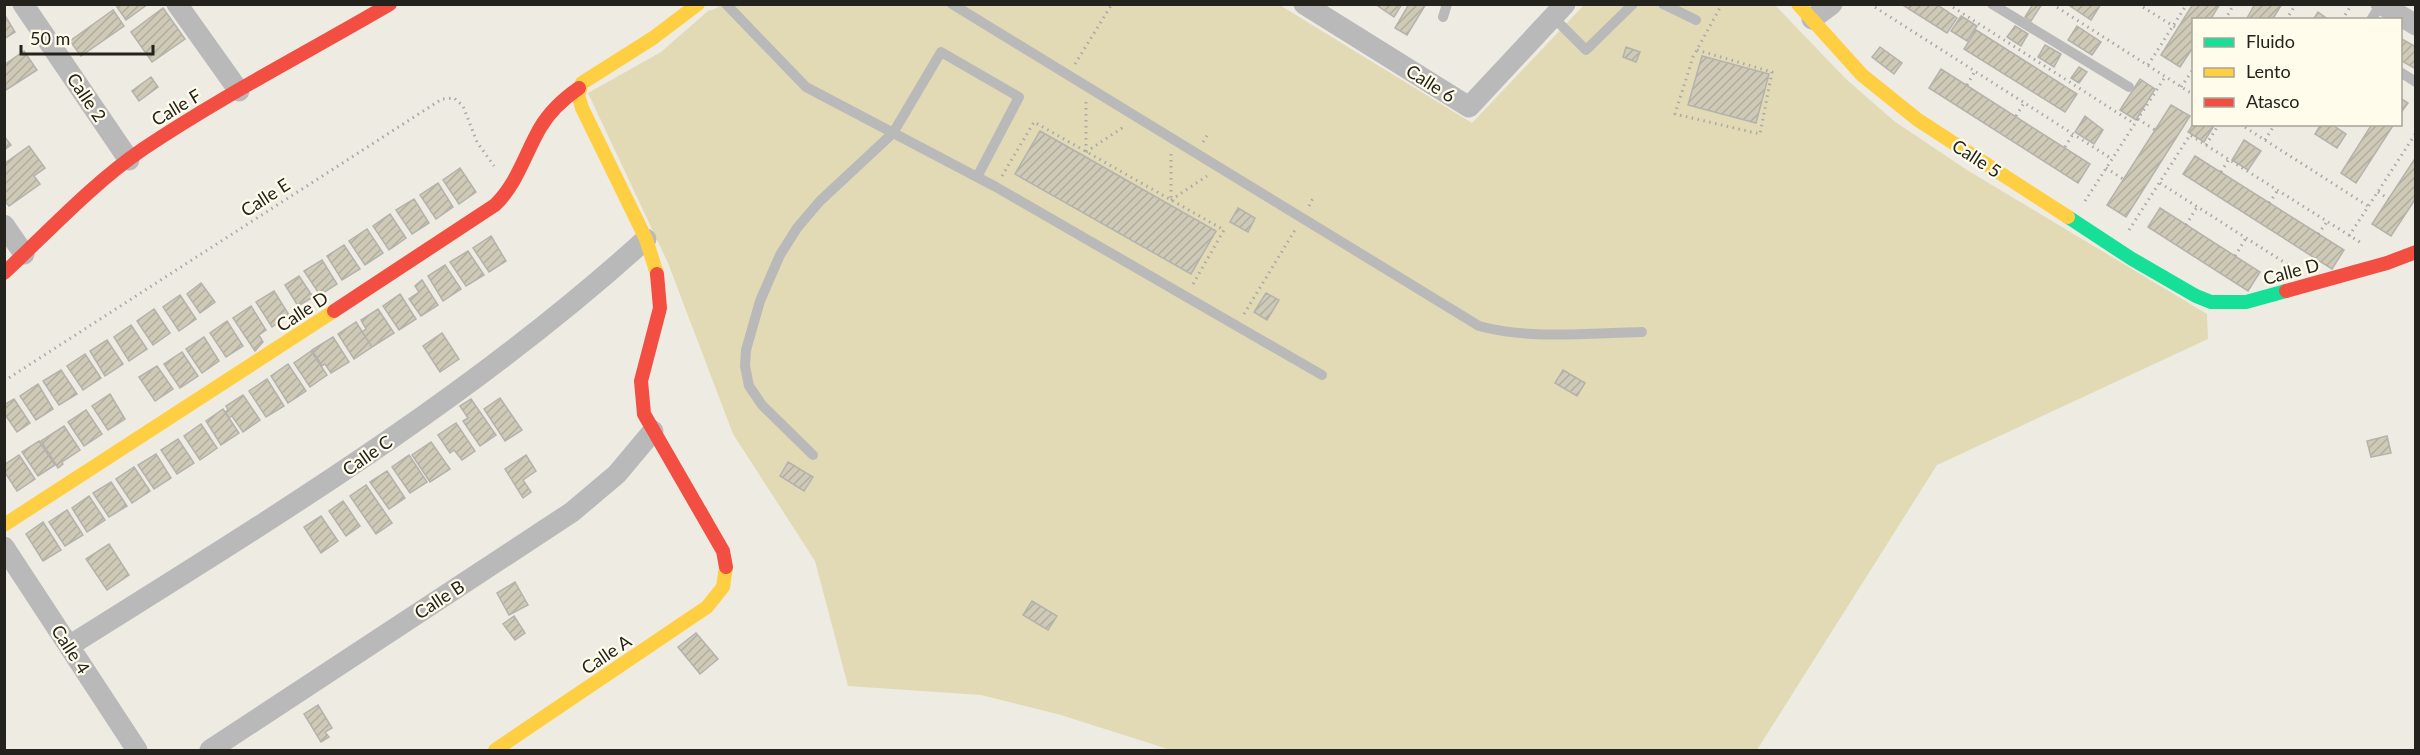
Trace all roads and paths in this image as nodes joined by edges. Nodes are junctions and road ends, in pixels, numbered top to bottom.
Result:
1 (23, 4) edge
2 (177, 4) edge
3 (390, 4) edge
4 (698, 4) edge
5 (726, 4) edge
6 (952, 4) edge
7 (1112, 4) edge
8 (1304, 4) edge
9 (1447, 4) edge
10 (1633, 4) edge
11 (1663, 4) edge
12 (1722, 4) edge
13 (1832, 4) edge
14 (1870, 4) edge
15 (1948, 4) edge
16 (1992, 4) edge
17 (2052, 4) edge
18 (2065, 4) edge
19 (2139, 4) edge
20 (2187, 4) edge
21 (2234, 4) edge
22 (2248, 4) edge
23 (2296, 4) edge
24 (2352, 4) edge
25 (2381, 4) edge
26 (2253, 8) dead end
27 (2061, 10) junction
28 (1559, 11) edge
29 (1805, 12) edge
30 (1443, 17) dead end
31 (2225, 18) edge
32 (2287, 18) edge
33 (2343, 18) edge
34 (2372, 18) edge
35 (1696, 20) dead end
36 (2415, 25) edge
37 (2173, 26) junction
38 (2178, 29) dead end
39 (2005, 41) junction
40 (2002, 46) dead end
41 (1697, 50) junction
42 (2148, 65) junction
43 (2192, 70) edge
44 (1975, 71) junction
45 (2054, 72) junction
46 (2402, 73) edge
47 (1068, 75) junction
48 (2051, 77) dead end
49 (2165, 77) junction
50 (2415, 82) edge
51 (1967, 85) dead end
52 (2129, 87) dead end
53 (2181, 87) junction
54 (579, 88) junction
55 (239, 91) junction
56 (2192, 94) edge
57 (1086, 96) dead end
58 (2024, 102) junction
59 (2016, 116) dead end
60 (2138, 119) junction
61 (1129, 123) dead end
62 (2135, 124) junction
63 (2218, 126) edge
64 (2243, 126) edge
65 (2274, 126) edge
66 (2155, 130) dead end
67 (893, 133) junction
68 (2415, 133) edge
69 (2073, 134) junction
70 (2265, 140) junction
71 (2409, 143) junction
72 (2206, 145) junction
73 (2065, 147) dead end
74 (2415, 147) edge
75 (1171, 149) dead end
76 (1086, 152) junction
77 (2112, 159) junction
78 (2229, 159) junction
79 (129, 160) junction
80 (2106, 168) junction
81 (2221, 172) dead end
82 (1210, 174) dead end
83 (977, 177) junction
84 (2123, 179) dead end
85 (512, 183) junction
86 (2160, 183) junction
87 (996, 187) junction
88 (2278, 190) junction
89 (2378, 192) junction
90 (1313, 198) dead end
91 (2389, 198) dead end
92 (1171, 200) junction
93 (2269, 203) dead end
94 (2368, 206) junction
95 (2197, 207) junction
96 (1302, 218) junction
97 (2073, 220) junction
98 (2327, 222) junction
99 (4, 225) edge
100 (2186, 225) dead end
101 (2319, 234) dead end
102 (2349, 236) junction
103 (2246, 238) junction
104 (646, 239) junction
105 (2117, 249) junction
106 (2415, 252) edge
107 (24, 254) junction
108 (2235, 256) dead end
109 (2390, 262) junction
110 (4, 273) edge
111 (2317, 283) junction
112 (2176, 286) joint
113 (1186, 296) junction
114 (1237, 326) junction
115 (1642, 333) dead end
116 (1322, 375) dead end
117 (4, 381) edge
118 (653, 431) junction
119 (813, 455) dead end
120 (4, 525) edge
121 (4, 547) edge
122 (11, 573) edge
123 (69, 646) junction
124 (137, 750) edge
125 (210, 750) edge
126 (495, 750) edge

1 - 79 street, Calle 2
2 - 55 street
3 - 55 street, Calle F
4 - 54 street, Calle D
5 - 67 lane
6 - 47 lane
7 - 47 path
8 - 28 street, Calle 6
9 - 30 lane
10 - 28 lane
11 - 35 lane
12 - 41 path
13 - 29 street
14 - 44 path
15 - 39 path
16 - 52 lane
17 - 27 path
18 - 27 path
19 - 37 path
20 - 37 path
21 - 31 path
22 - 26 path
23 - 32 path
24 - 33 path
25 - 34 lane
25 - 36 street
27 - 42 path
29 - 97 street, Calle 5
37 - 38 path
37 - 42 path
39 - 40 path
39 - 45 path
41 - 41 path
42 - 49 path
43 - 53 path
44 - 51 path
44 - 58 path
45 - 48 path
45 - 62 path
46 - 50 lane
47 - 96 lane
49 - 53 path
49 - 60 path
53 - 56 path
54 - 85 street, Calle D
54 - 104 street
55 - 79 street, Calle F
57 - 76 path
58 - 59 path
58 - 69 path
60 - 62 path
60 - 66 path
61 - 76 path
62 - 77 path
63 - 72 path
64 - 70 path
65 - 70 path
67 - 83 lane
67 - 83 lane
67 - 119 lane
68 - 71 path
69 - 73 path
69 - 77 path
70 - 94 path
71 - 74 path
71 - 89 path
72 - 78 path
72 - 86 path
75 - 92 path
76 - 87 path
76 - 92 path
77 - 80 path
78 - 81 path
78 - 88 path
79 - 107 street, Calle F
80 - 84 path
80 - 97 path
82 - 92 path
83 - 87 lane
85 - 117 path, Calle E
85 - 120 street, Calle D
86 - 95 path
86 - 105 path
87 - 113 lane
88 - 93 path
88 - 98 path
89 - 91 path
89 - 94 path
90 - 96 path
92 - 113 path
94 - 102 path
95 - 100 path
95 - 103 path
96 - 114 path
96 - 115 lane
97 - 105 street, Calle 5
98 - 101 path
98 - 102 path
99 - 107 street
102 - 109 path
103 - 108 path
103 - 111 path
104 - 118 street
104 - 123 street, Calle C
105 - 112 street, Calle 5
106 - 109 street, Calle D
107 - 110 street, Calle F
109 - 111 street, Calle D
111 - 112 street, Calle D
113 - 114 lane
114 - 116 lane
118 - 125 street, Calle B
118 - 126 street, Calle A
121 - 122 street, Calle 4
122 - 123 street, Calle 4
123 - 124 street, Calle 4

